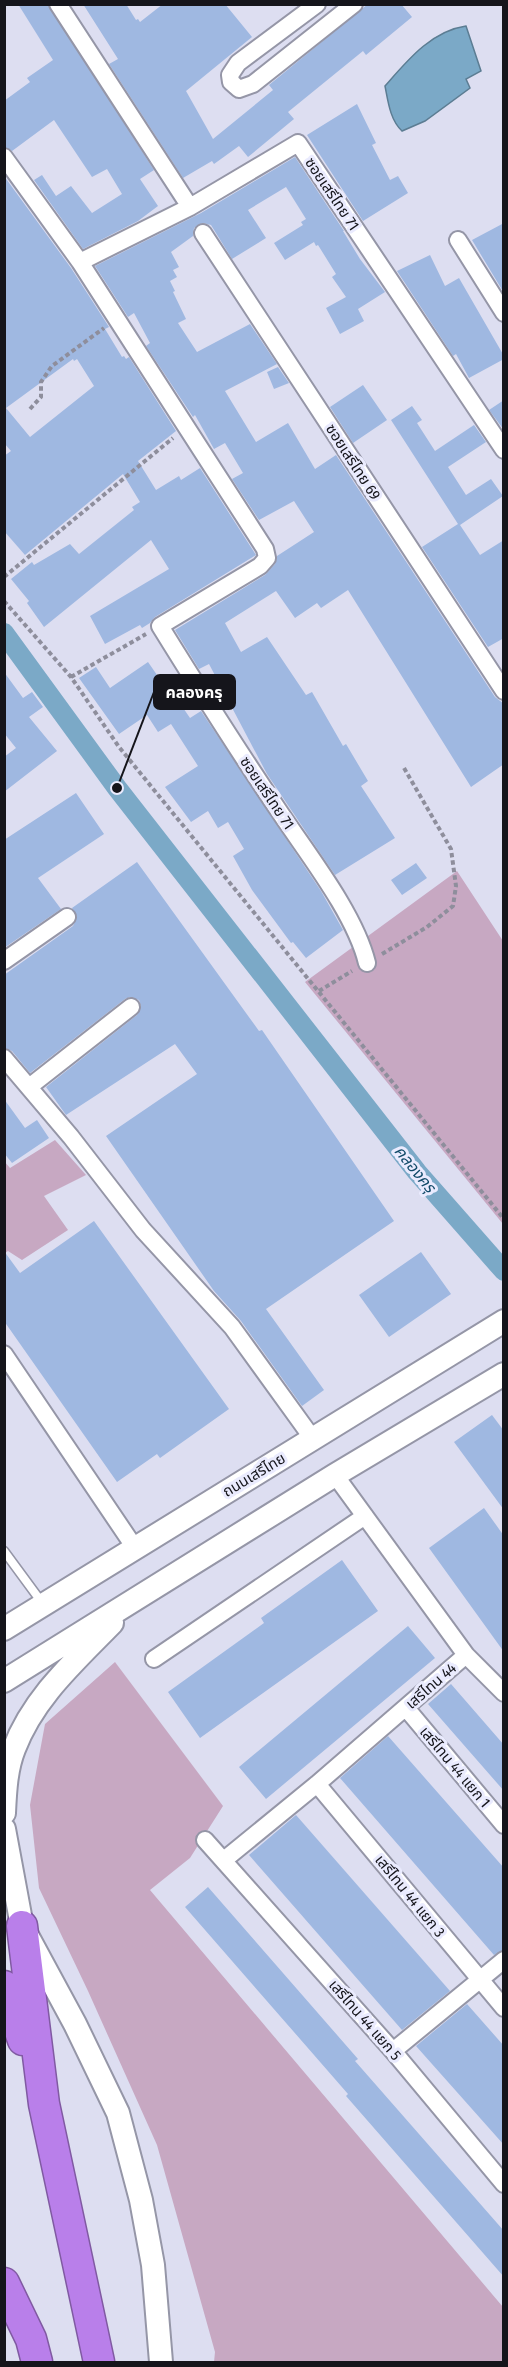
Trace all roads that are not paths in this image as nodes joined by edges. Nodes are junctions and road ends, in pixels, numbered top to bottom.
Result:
1 (58, 4) edge
2 (317, 4) edge
3 (354, 4) edge
4 (4, 157) edge
5 (190, 207) junction
6 (203, 233) dead end
7 (458, 240) dead end
8 (80, 262) junction
9 (504, 313) edge
10 (504, 450) edge
11 (504, 691) edge
12 (67, 917) dead end
13 (4, 961) edge
14 (367, 963) road end
15 (131, 1007) dead end
16 (5, 1060) edge
17 (28, 1087) junction
18 (504, 1321) edge
19 (4, 1354) edge
20 (504, 1374) edge
21 (313, 1439) junction
22 (335, 1475) junction
23 (365, 1516) junction
24 (135, 1548) junction
25 (4, 1551) edge
26 (136, 1598) junction
27 (44, 1604) junction
28 (9, 1624) edge
29 (466, 1655) junction
30 (154, 1659) dead end
31 (4, 1681) edge
32 (504, 1693) edge
33 (406, 1708) junction
34 (317, 1784) junction
35 (4, 1813) edge
36 (504, 1825) edge
37 (4, 1829) edge
38 (205, 1840) dead end
39 (224, 1860) junction
40 (22, 1926) junction
41 (504, 1960) edge
42 (479, 1980) junction
43 (4, 1986) edge
44 (504, 2008) edge
45 (393, 2051) junction
46 (44, 2104) junction
47 (504, 2184) edge
48 (4, 2283) edge
49 (37, 2362) edge
50 (99, 2362) edge
51 (161, 2362) edge

1 - 5 street
2 - 3 street
4 - 8 street
5 - 8 street, ซอยเสรีไทย 71
5 - 10 street, ซอยเสรีไทย 71
6 - 11 street, ซอยเสรีไทย 69
7 - 9 street
8 - 14 street, ซอยเสรีไทย 71
12 - 13 street
15 - 17 street
16 - 17 street
17 - 21 street
18 - 21 main road, ถนนเสรีไทย
19 - 24 street
20 - 22 main road
21 - 24 main road, ถนนเสรีไทย
22 - 23 street, เสรีไทน 44
22 - 26 main road
23 - 29 street, เสรีไทน 44
23 - 30 street
24 - 27 main road, ถนนเสรีไทย
25 - 27 lane
26 - 31 main road
26 - 35 main road
27 - 28 main road, ถนนเสรีไทย
29 - 32 street
29 - 33 street, เสรีไทน 44
33 - 34 street, เสรีไทน 44
33 - 36 street, เสรีไทน 44 แยก 1
34 - 39 street, เสรีไทน 44
34 - 42 street, เสรีไทน 44 แยก 3
37 - 40 main road
38 - 39 street, เสรีไทน 44 แยก 5
39 - 45 street, เสรีไทน 44 แยก 5
40 - 46 highway
40 - 51 main road
41 - 42 street
42 - 44 street, เสรีไทน 44 แยก 3
42 - 45 street
43 - 46 highway
45 - 47 street, เสรีไทน 44 แยก 5
46 - 50 highway
48 - 49 highway

